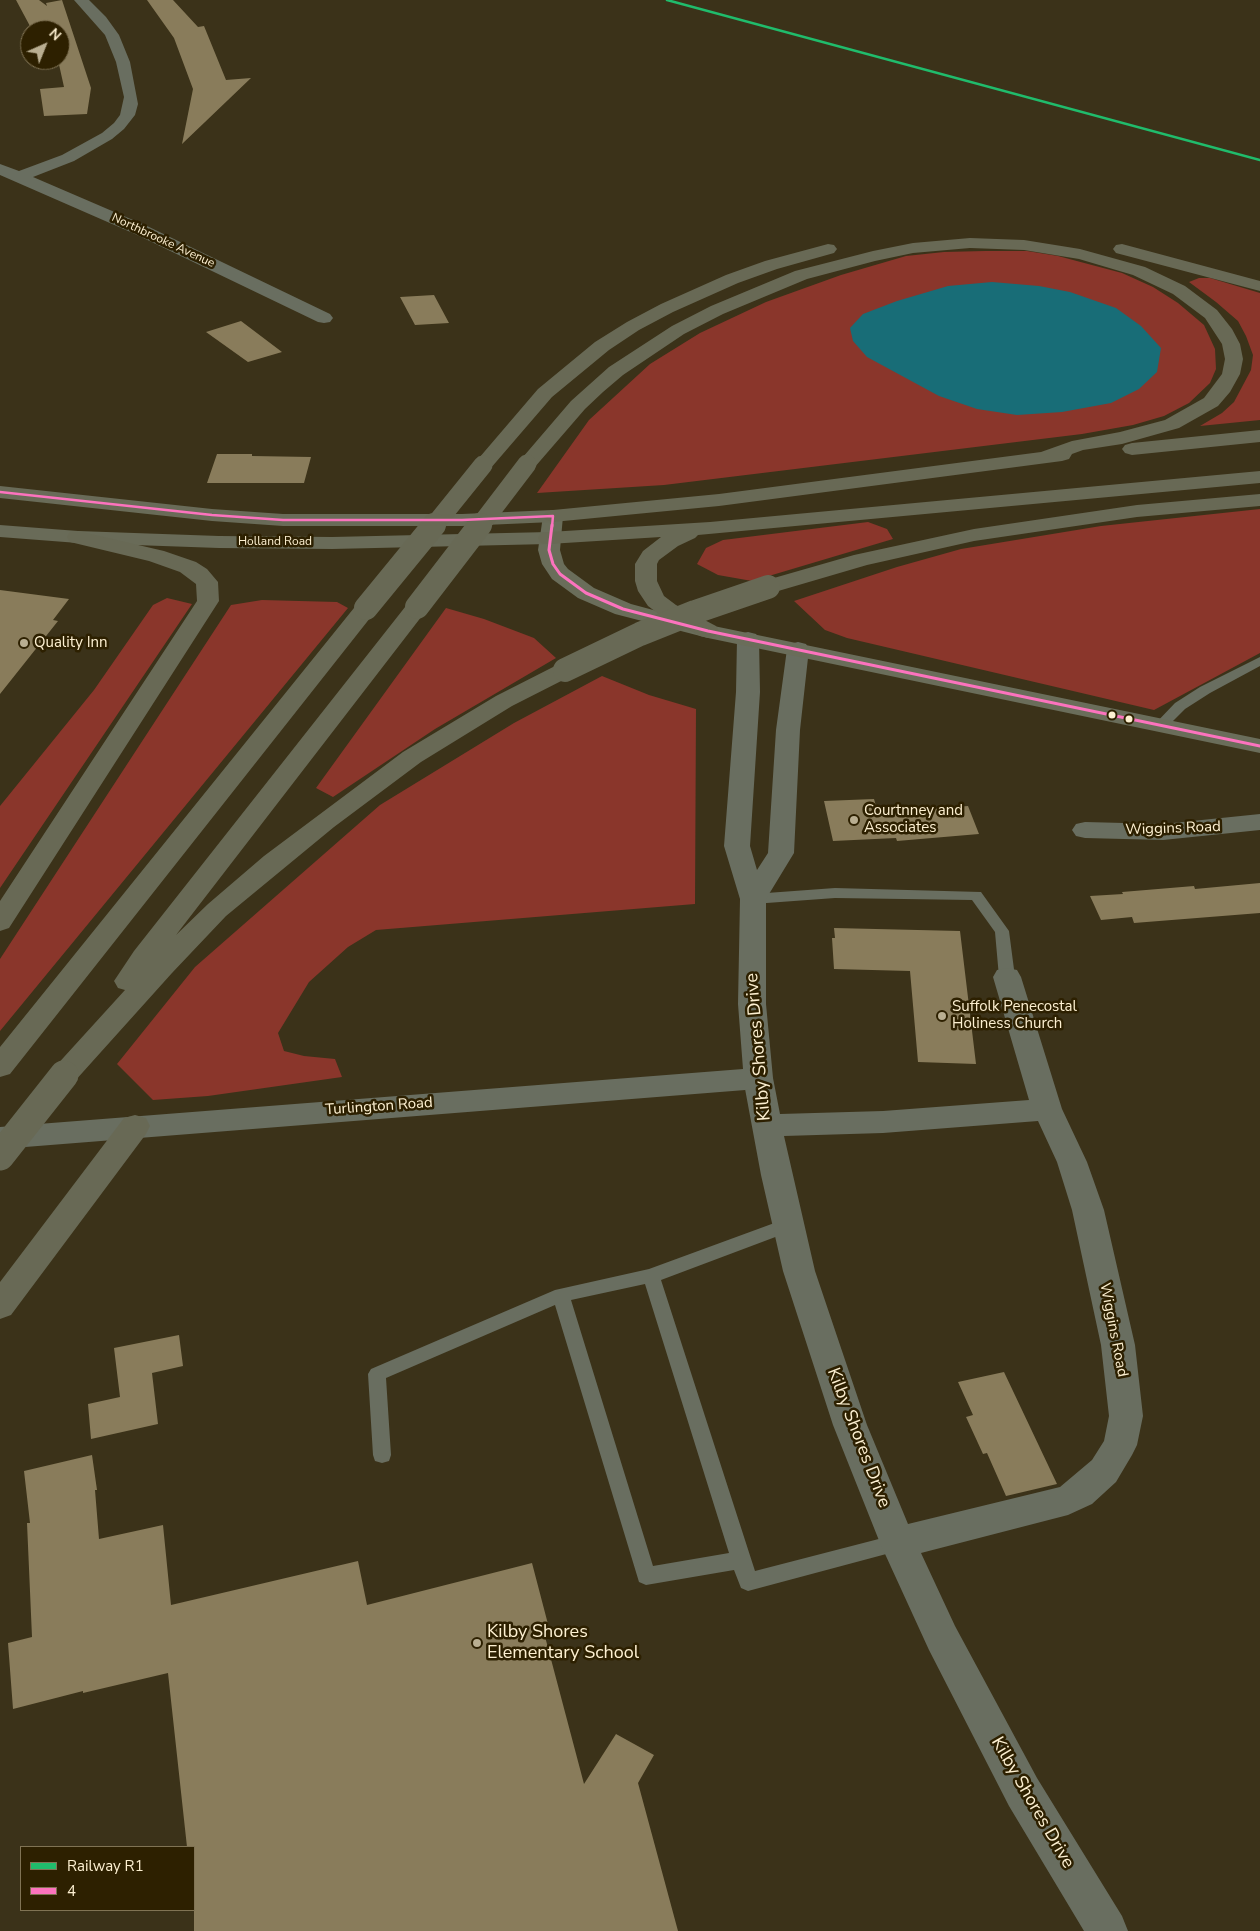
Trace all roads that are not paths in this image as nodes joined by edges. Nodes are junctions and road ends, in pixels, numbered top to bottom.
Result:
1 (81, 0) edge
2 (0, 169) edge
3 (19, 177) junction
4 (939, 229) dead end
5 (846, 244) dead end
6 (1260, 286) edge
7 (324, 318) dead end
8 (1260, 436) edge
9 (1045, 457) junction
10 (1260, 477) edge
11 (0, 492) edge
12 (1260, 500) edge
13 (553, 516) junction
14 (710, 528) junction
15 (0, 531) edge
16 (78, 537) junction
17 (549, 538) junction
18 (708, 631) junction
19 (748, 639) junction
20 (798, 649) junction
21 (1260, 660) edge
22 (1160, 726) junction
23 (1260, 746) edge
24 (1260, 822) edge
25 (1084, 830) dead end
26 (753, 899) junction
27 (0, 922) edge
28 (1007, 977) joint
29 (0, 1067) edge
30 (64, 1075) junction
31 (758, 1078) junction
32 (1047, 1109) junction
33 (135, 1126) junction
34 (766, 1126) junction
35 (0, 1138) edge
36 (0, 1156) edge
37 (788, 1225) junction
38 (652, 1276) junction
39 (561, 1295) junction
40 (0, 1306) edge
41 (382, 1456) dead end
42 (898, 1543) junction
43 (741, 1560) junction
44 (1107, 1931) edge

1 - 3 street
2 - 3 street, Northbrooke Avenue
3 - 7 street, Northbrooke Avenue
4 - 6 highway
5 - 29 highway, bridge
8 - 9 highway
9 - 13 highway
9 - 30 highway, bridge
10 - 14 highway
11 - 13 highway, Holland Road
12 - 30 highway, bridge
13 - 17 main road
14 - 17 highway
14 - 18 highway
15 - 16 highway, Holland Road
16 - 17 highway, Holland Road
16 - 27 highway
17 - 18 main road
18 - 19 main road
19 - 20 main road
19 - 26 street, Kilby Shores Drive
20 - 22 main road
20 - 26 street
21 - 22 lane
22 - 23 main road
24 - 25 street, Wiggins Road
26 - 28 lane
26 - 31 street, Kilby Shores Drive
28 - 32 street, Wiggins Road
30 - 36 highway, bridge
31 - 33 street, Turlington Road
31 - 34 street, Kilby Shores Drive
32 - 34 street
32 - 42 street, Wiggins Road
33 - 35 street, Turlington Road
33 - 40 highway
34 - 37 street, Kilby Shores Drive
37 - 38 lane
37 - 42 street, Kilby Shores Drive
38 - 39 lane
38 - 43 lane
39 - 41 lane
39 - 43 lane
42 - 43 lane
42 - 44 street, Kilby Shores Drive

